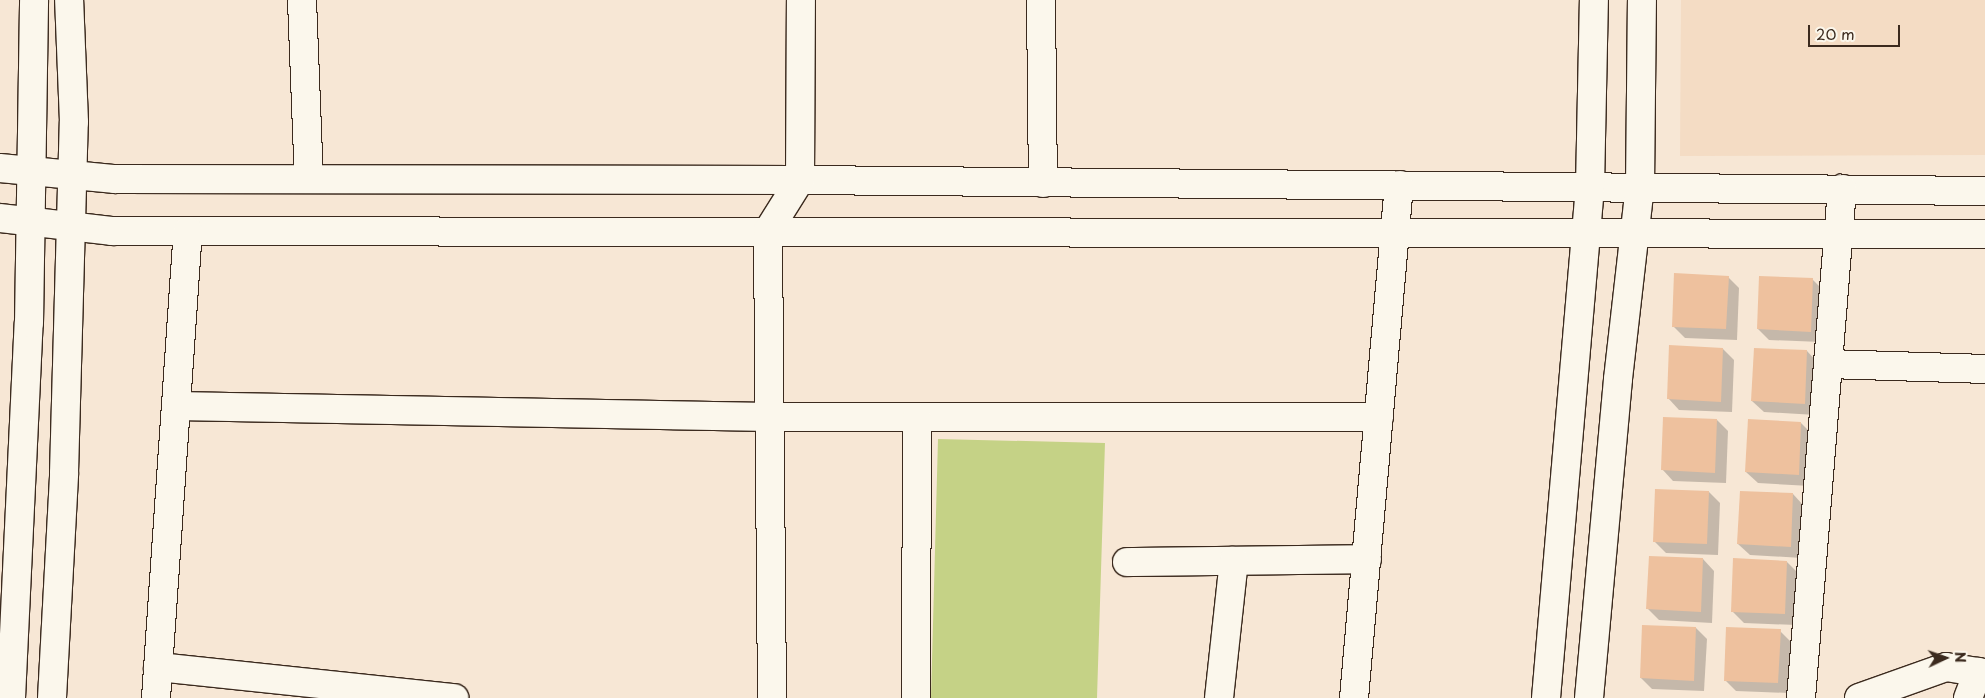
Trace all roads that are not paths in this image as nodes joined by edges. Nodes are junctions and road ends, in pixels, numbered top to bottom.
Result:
1 (34, 0) edge
2 (69, 0) edge
3 (302, 0) edge
4 (801, 0) edge
5 (1041, 0) edge
6 (1594, 0) edge
7 (1642, 0) edge
8 (0, 168) edge
9 (32, 171) junction
10 (72, 175) junction
11 (309, 179) junction
12 (800, 180) junction
13 (1043, 183) junction
14 (1399, 185) junction
15 (1590, 187) junction
16 (1640, 187) junction
17 (1842, 189) junction
18 (1985, 191) edge
19 (0, 218) edge
20 (30, 222) junction
21 (71, 226) junction
22 (188, 231) junction
23 (768, 231) junction
24 (1395, 233) junction
25 (1586, 233) junction
26 (1635, 233) junction
27 (1839, 233) junction
28 (1985, 234) edge
29 (1828, 364) junction
30 (1985, 370) edge
31 (176, 406) junction
32 (770, 417) junction
33 (1379, 417) junction
34 (917, 418) junction
35 (10, 502) edge
36 (1367, 559) junction
37 (1234, 561) junction
38 (1126, 562) dead end
39 (7, 642) edge
40 (158, 667) junction
41 (1982, 673) edge
42 (11, 698) edge
43 (52, 698) edge
44 (156, 698) edge
45 (454, 698) edge
46 (772, 698) edge
47 (916, 698) edge
48 (1219, 698) edge
49 (1354, 698) edge
50 (1546, 698) edge
51 (1589, 698) edge
52 (1801, 698) edge
53 (1859, 698) edge
54 (1968, 698) edge

1 - 9 street
2 - 10 street
3 - 11 street
4 - 12 street
5 - 13 street
6 - 15 street
7 - 16 street
8 - 9 street
9 - 10 street
9 - 20 street
10 - 11 street
10 - 21 street
11 - 12 street
12 - 13 street
12 - 23 street
13 - 14 street
14 - 15 street
14 - 24 street
15 - 16 street
15 - 25 street
16 - 17 street
16 - 26 street
17 - 18 street
17 - 27 street
19 - 20 street
20 - 21 street
20 - 35 street
21 - 22 street
21 - 43 street
22 - 23 street
22 - 31 street
23 - 24 street
23 - 32 street
24 - 25 street
24 - 33 street
25 - 26 street
25 - 50 street
26 - 27 street
26 - 51 street
27 - 28 street
27 - 29 street
29 - 30 street
29 - 52 street
31 - 32 street
31 - 40 street
32 - 34 street
32 - 46 street
33 - 34 street
33 - 36 street
34 - 47 street
35 - 39 street
36 - 37 street
36 - 49 street
37 - 38 street
37 - 48 street
39 - 42 street
40 - 44 street
40 - 45 street
41 - 53 street
41 - 54 street

